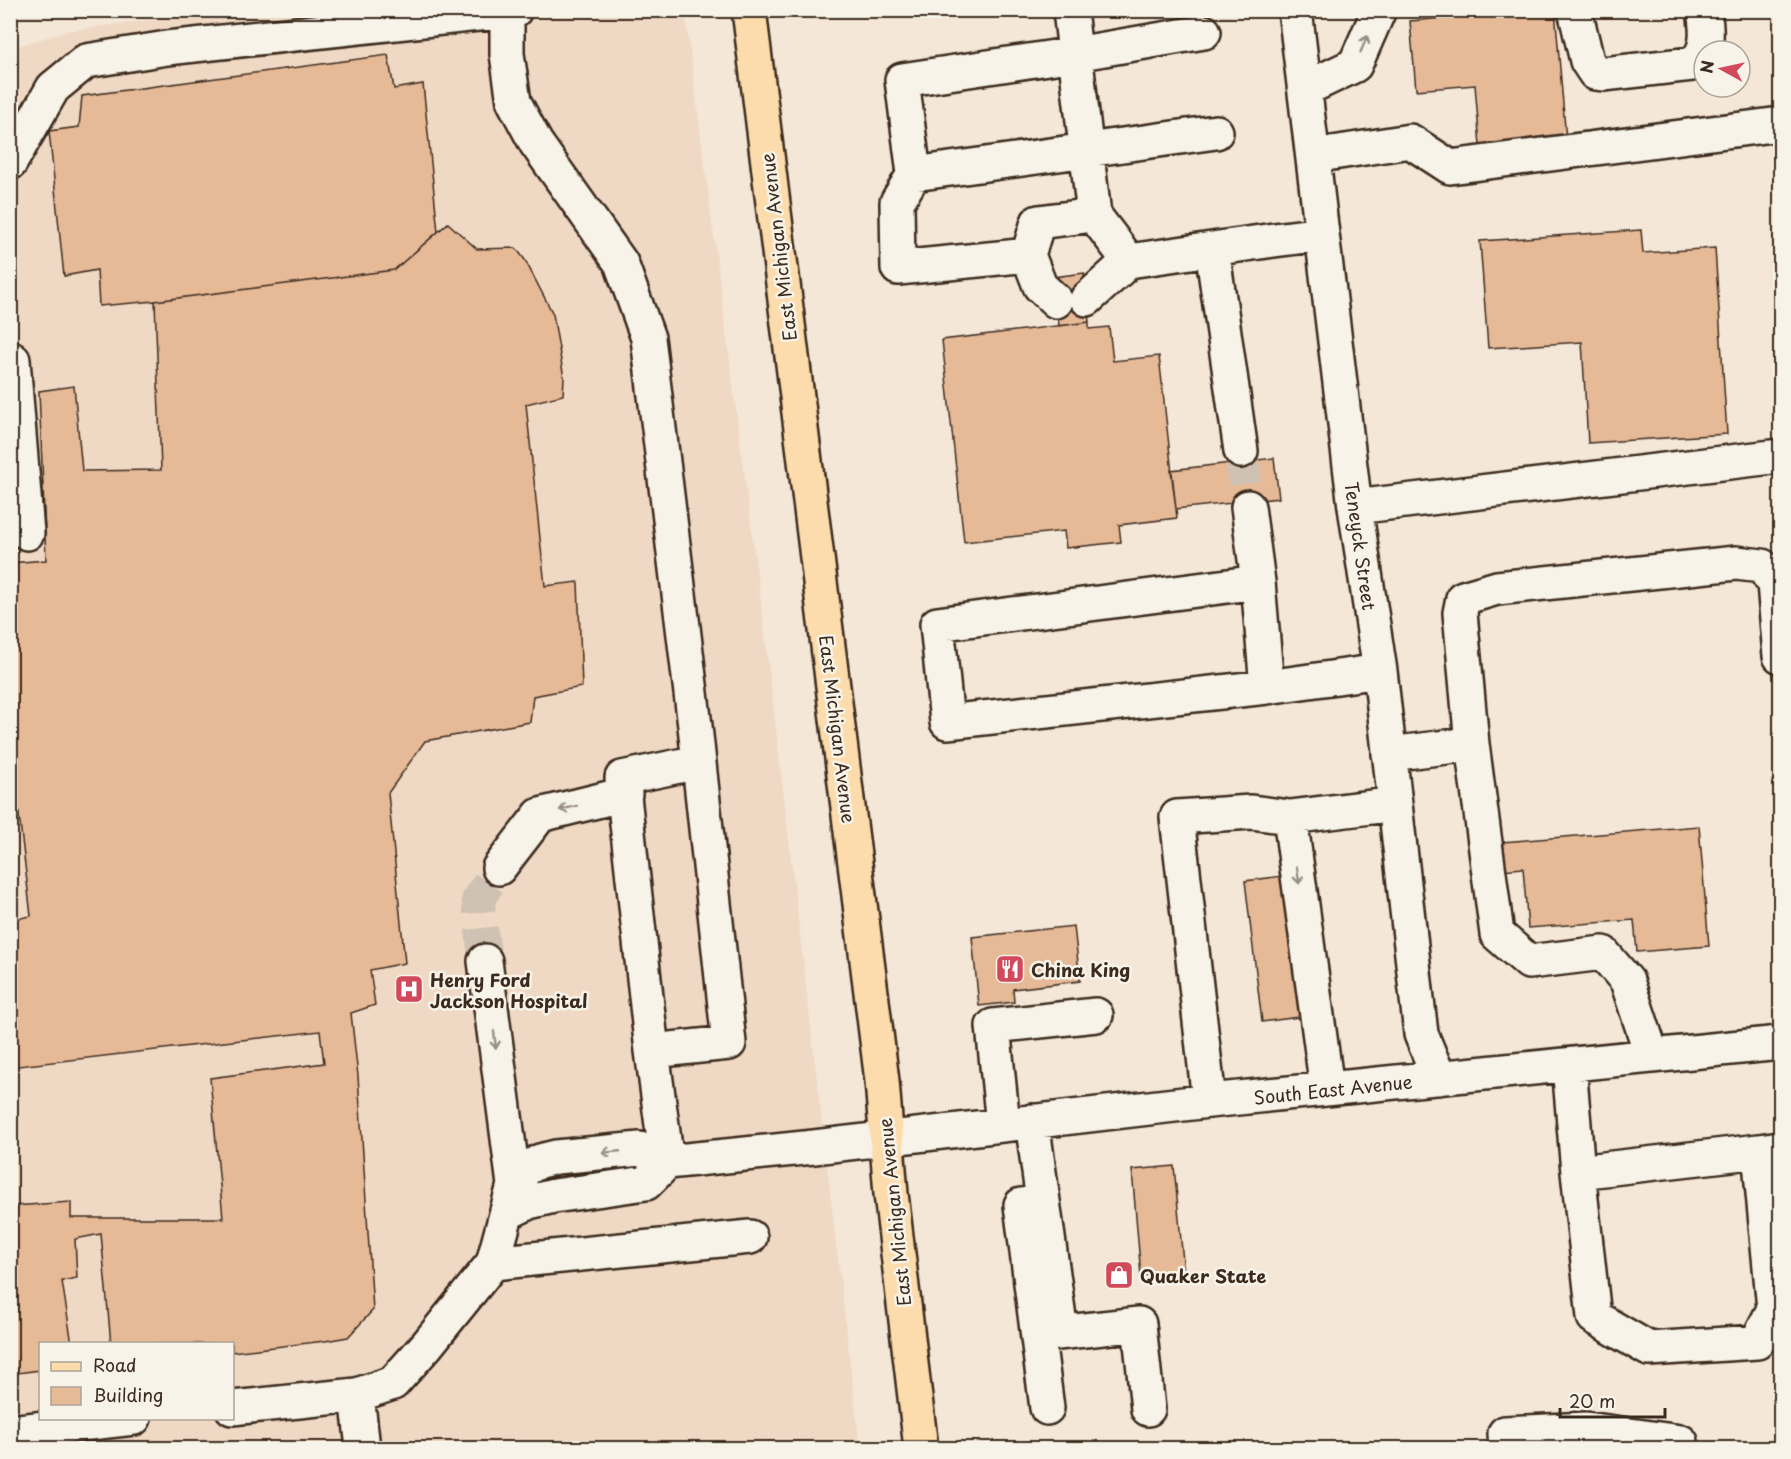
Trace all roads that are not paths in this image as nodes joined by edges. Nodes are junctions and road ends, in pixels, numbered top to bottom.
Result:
1 (749, 10) edge
2 (1070, 10) edge
3 (1295, 10) edge
4 (1379, 10) edge
5 (1575, 10) edge
6 (1704, 10) edge
7 (511, 11) edge
8 (1204, 32) dead end
9 (1075, 54) junction
10 (1305, 89) junction
11 (1780, 124) edge
12 (1216, 132) dead end
13 (1086, 150) junction
14 (1313, 156) junction
15 (10, 163) edge
16 (914, 174) junction
17 (1094, 215) junction
18 (1322, 234) junction
19 (1212, 249) junction
20 (1028, 255) junction
21 (1129, 261) junction
22 (10, 358) edge
23 (1241, 451) tunnel mouth
24 (1780, 456) edge
25 (1248, 507) tunnel mouth
26 (1355, 507) junction
27 (27, 533) dead end
28 (1257, 582) junction
29 (1780, 656) edge
30 (1380, 671) junction
31 (1267, 687) junction
32 (1472, 744) junction
33 (1389, 754) junction
34 (698, 762) junction
35 (625, 794) junction
36 (1395, 804) junction
37 (1290, 817) junction
38 (499, 868) tunnel mouth
39 (485, 961) tunnel mouth
40 (1096, 1015) dead end
41 (1780, 1043) edge
42 (652, 1051) junction
43 (1652, 1056) junction
44 (1569, 1065) junction
45 (1439, 1078) junction
46 (1327, 1089) junction
47 (1209, 1101) junction
48 (1018, 1123) junction
49 (885, 1138) junction
50 (1770, 1150) edge
51 (667, 1162) junction
52 (1578, 1172) junction
53 (510, 1199) junction
54 (750, 1237) dead end
55 (493, 1263) junction
56 (1049, 1334) junction
57 (357, 1395) junction
58 (234, 1408) edge
59 (1047, 1408) dead end
60 (1148, 1409) dead end
61 (130, 1420) edge
62 (10, 1432) edge
63 (58, 1437) edge
64 (1585, 1439) edge
65 (363, 1449) edge
66 (921, 1449) edge
67 (1506, 1449) edge
68 (1680, 1449) edge

1 - 49 main road, East Michigan Avenue
2 - 9 street
3 - 10 street, Teneyck Street
10 -> 4 street
5 - 6 street
7 - 15 street
7 - 34 street
8 - 9 street
9 - 13 street
9 - 16 street
10 - 14 street, Teneyck Street
11 - 14 street
12 - 13 street
13 - 16 street
13 - 17 street
14 - 18 street, Teneyck Street
16 - 20 street
17 - 20 street
17 - 21 street
18 - 19 street
18 - 26 street, Teneyck Street
19 - 21 street
19 - 23 street
20 - 21 street
22 - 27 street
24 - 26 street
25 - 28 street
26 - 30 street, Teneyck Street
28 - 31 street
28 - 31 street
29 - 32 street
30 - 31 street
30 - 33 street, Teneyck Street
32 - 33 street
32 - 43 street
33 - 36 street, Teneyck Street
34 - 35 street
34 - 42 street
35 -> 38 street
35 - 42 street
36 - 37 street
36 - 45 street, Teneyck Street
37 -> 46 street
37 - 47 street
39 -> 53 street
40 - 48 street
41 - 43 street, South East Avenue
42 - 51 street
43 - 44 street, South East Avenue
44 - 45 street, South East Avenue
44 - 52 street
45 - 46 street, South East Avenue
46 - 47 street, South East Avenue
47 - 48 street, South East Avenue
48 - 49 street, South East Avenue
48 - 56 street
49 - 51 street, South East Avenue
49 - 66 main road, East Michigan Avenue
50 - 52 street
50 - 52 street
51 - 53 street
53 - 55 street
54 - 55 street
55 - 57 street
56 - 59 street
56 - 60 street
57 - 58 street
57 - 65 street
61 - 63 street
62 - 63 street
64 - 67 street
64 - 68 street

